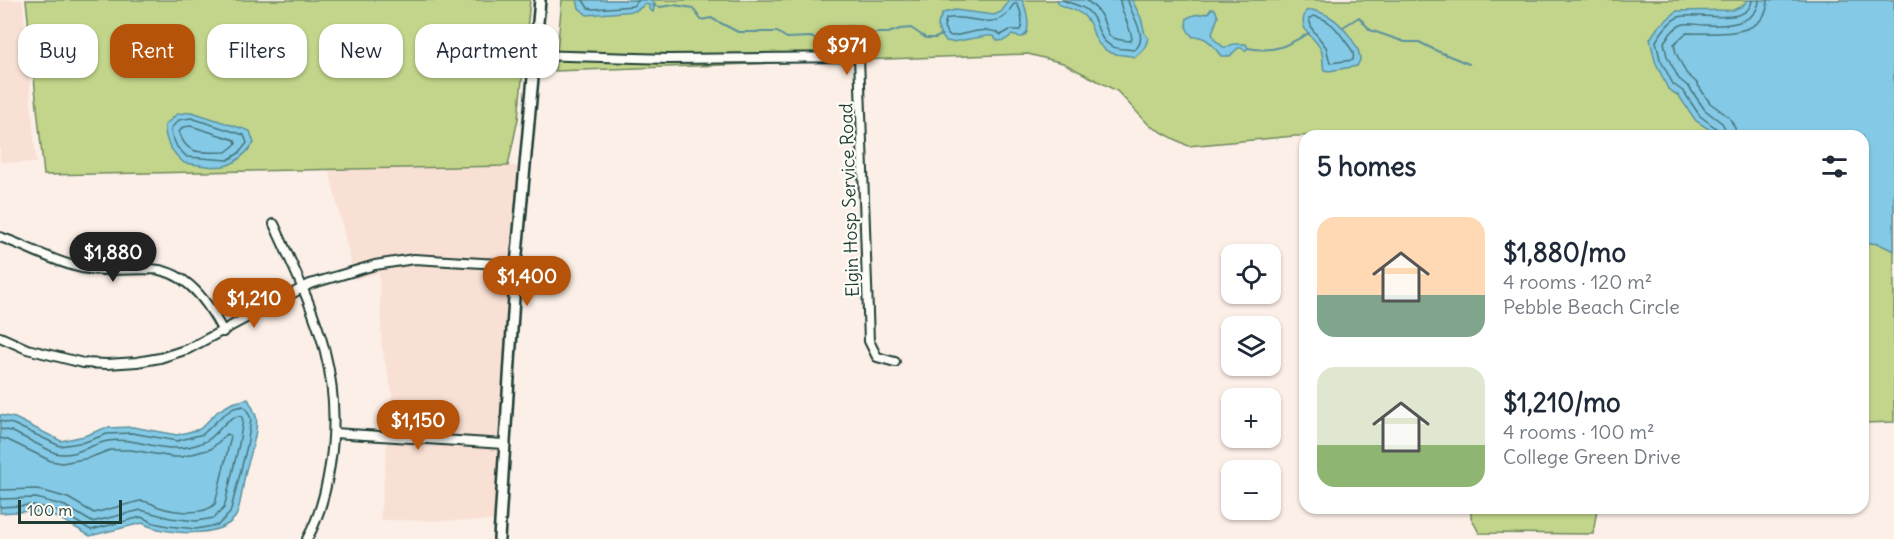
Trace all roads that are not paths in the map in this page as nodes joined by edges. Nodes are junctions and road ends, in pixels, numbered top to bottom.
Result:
1 (540, 0) edge
2 (538, 24) edge
3 (559, 56) edge
4 (533, 78) edge
5 (274, 224) dead end
6 (0, 237) edge
7 (516, 265) junction
8 (303, 288) junction
9 (223, 332) junction
10 (0, 337) edge
11 (895, 362) dead end
12 (334, 433) junction
13 (504, 444) junction
14 (308, 539) edge
15 (499, 539) edge

1 - 2 main road
3 - 11 street, Elgin Hosp Service Road
4 - 7 main road
5 - 8 street
6 - 9 street
7 - 8 street
7 - 13 main road
8 - 9 street
8 - 12 street
9 - 10 street
12 - 13 street
12 - 14 street
13 - 15 main road

